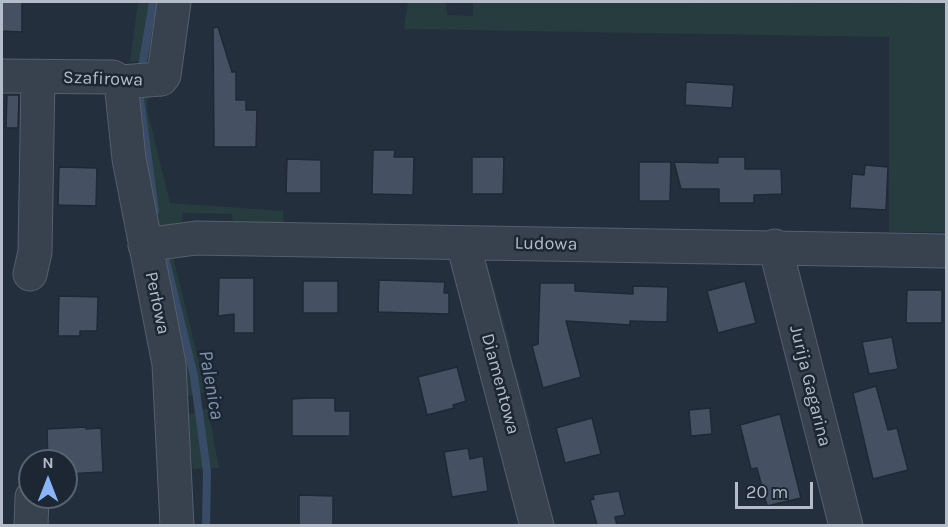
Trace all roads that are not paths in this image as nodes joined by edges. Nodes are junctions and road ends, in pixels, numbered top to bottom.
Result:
1 (174, 2) edge
2 (2, 76) edge
3 (38, 77) junction
4 (121, 82) junction
5 (463, 243) junction
6 (145, 245) junction
7 (775, 246) junction
8 (946, 250) edge
9 (30, 274) dead end
10 (32, 509) edge
11 (31, 525) edge
12 (177, 525) edge
13 (537, 525) edge
14 (846, 525) edge

1 - 4 street, Szafirowa
2 - 3 street, Szafirowa
3 - 4 street, Szafirowa
3 - 9 street
4 - 6 street, Perłowa
5 - 6 street, Ludowa
5 - 7 street, Ludowa
5 - 13 street, Diamentowa
6 - 12 street, Perłowa
7 - 8 street, Ludowa
7 - 14 street, Jurija Gagarina
10 - 11 street

